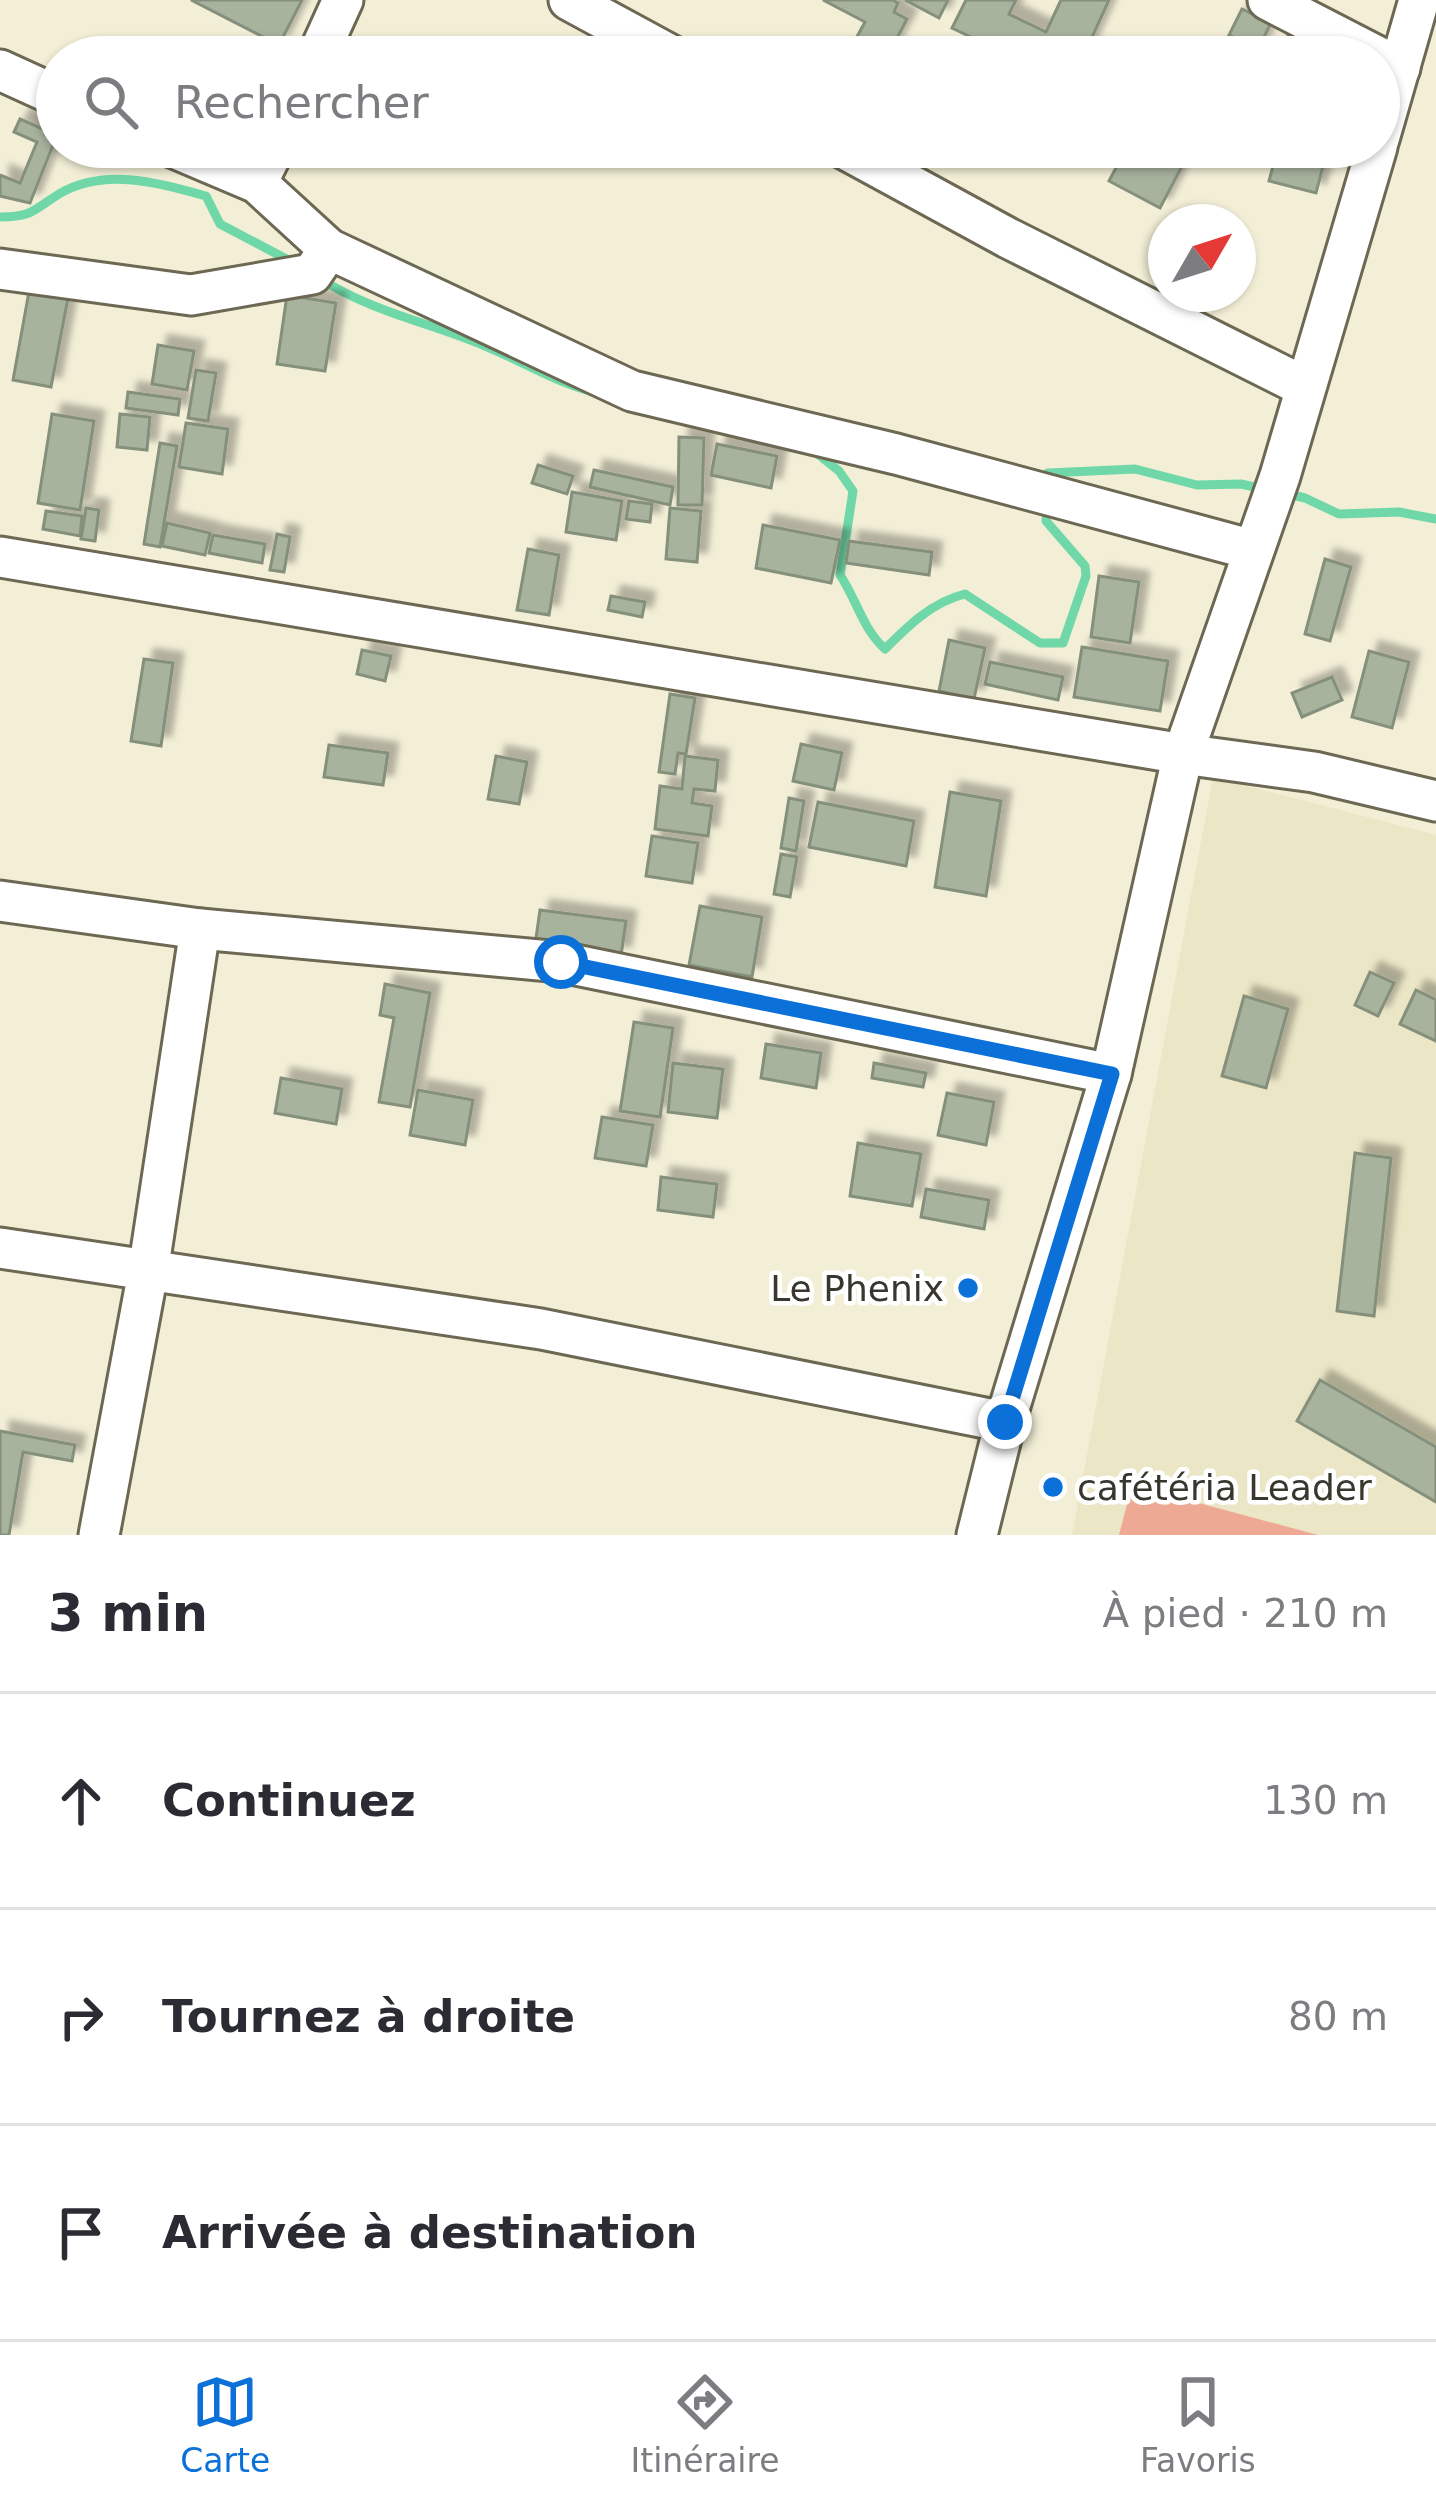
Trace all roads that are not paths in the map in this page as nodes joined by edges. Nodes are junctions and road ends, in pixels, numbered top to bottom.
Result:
1 (343, 0) edge
2 (569, 0) edge
3 (1268, 0) edge
4 (1419, 0) edge
5 (327, 36) edge
6 (635, 36) edge
7 (1338, 36) edge
8 (1400, 68) edge
9 (0, 70) edge
10 (36, 86) edge
11 (222, 168) edge
12 (264, 168) edge
13 (880, 168) edge
14 (1371, 168) edge
15 (257, 183) junction
16 (329, 249) junction
17 (0, 269) edge
18 (1305, 387) junction
19 (1253, 550) junction
20 (0, 557) edge
21 (1183, 754) junction
22 (1436, 801) edge
23 (0, 901) edge
24 (200, 929) junction
25 (1112, 1074) junction
26 (0, 1248) edge
27 (148, 1272) junction
28 (1005, 1422) junction
29 (99, 1535) edge
30 (977, 1535) edge

1 - 5 street
2 - 6 street
3 - 7 street
4 - 8 street
9 - 10 street
11 - 15 street
12 - 15 street
13 - 18 street
14 - 18 street
15 - 16 street
16 - 17 street
16 - 19 street
18 - 19 street
19 - 21 street
20 - 21 street
21 - 22 street
21 - 25 street
23 - 24 street
24 - 25 street
24 - 27 street
25 - 28 street
26 - 27 street
27 - 28 street
27 - 29 street
28 - 30 street

